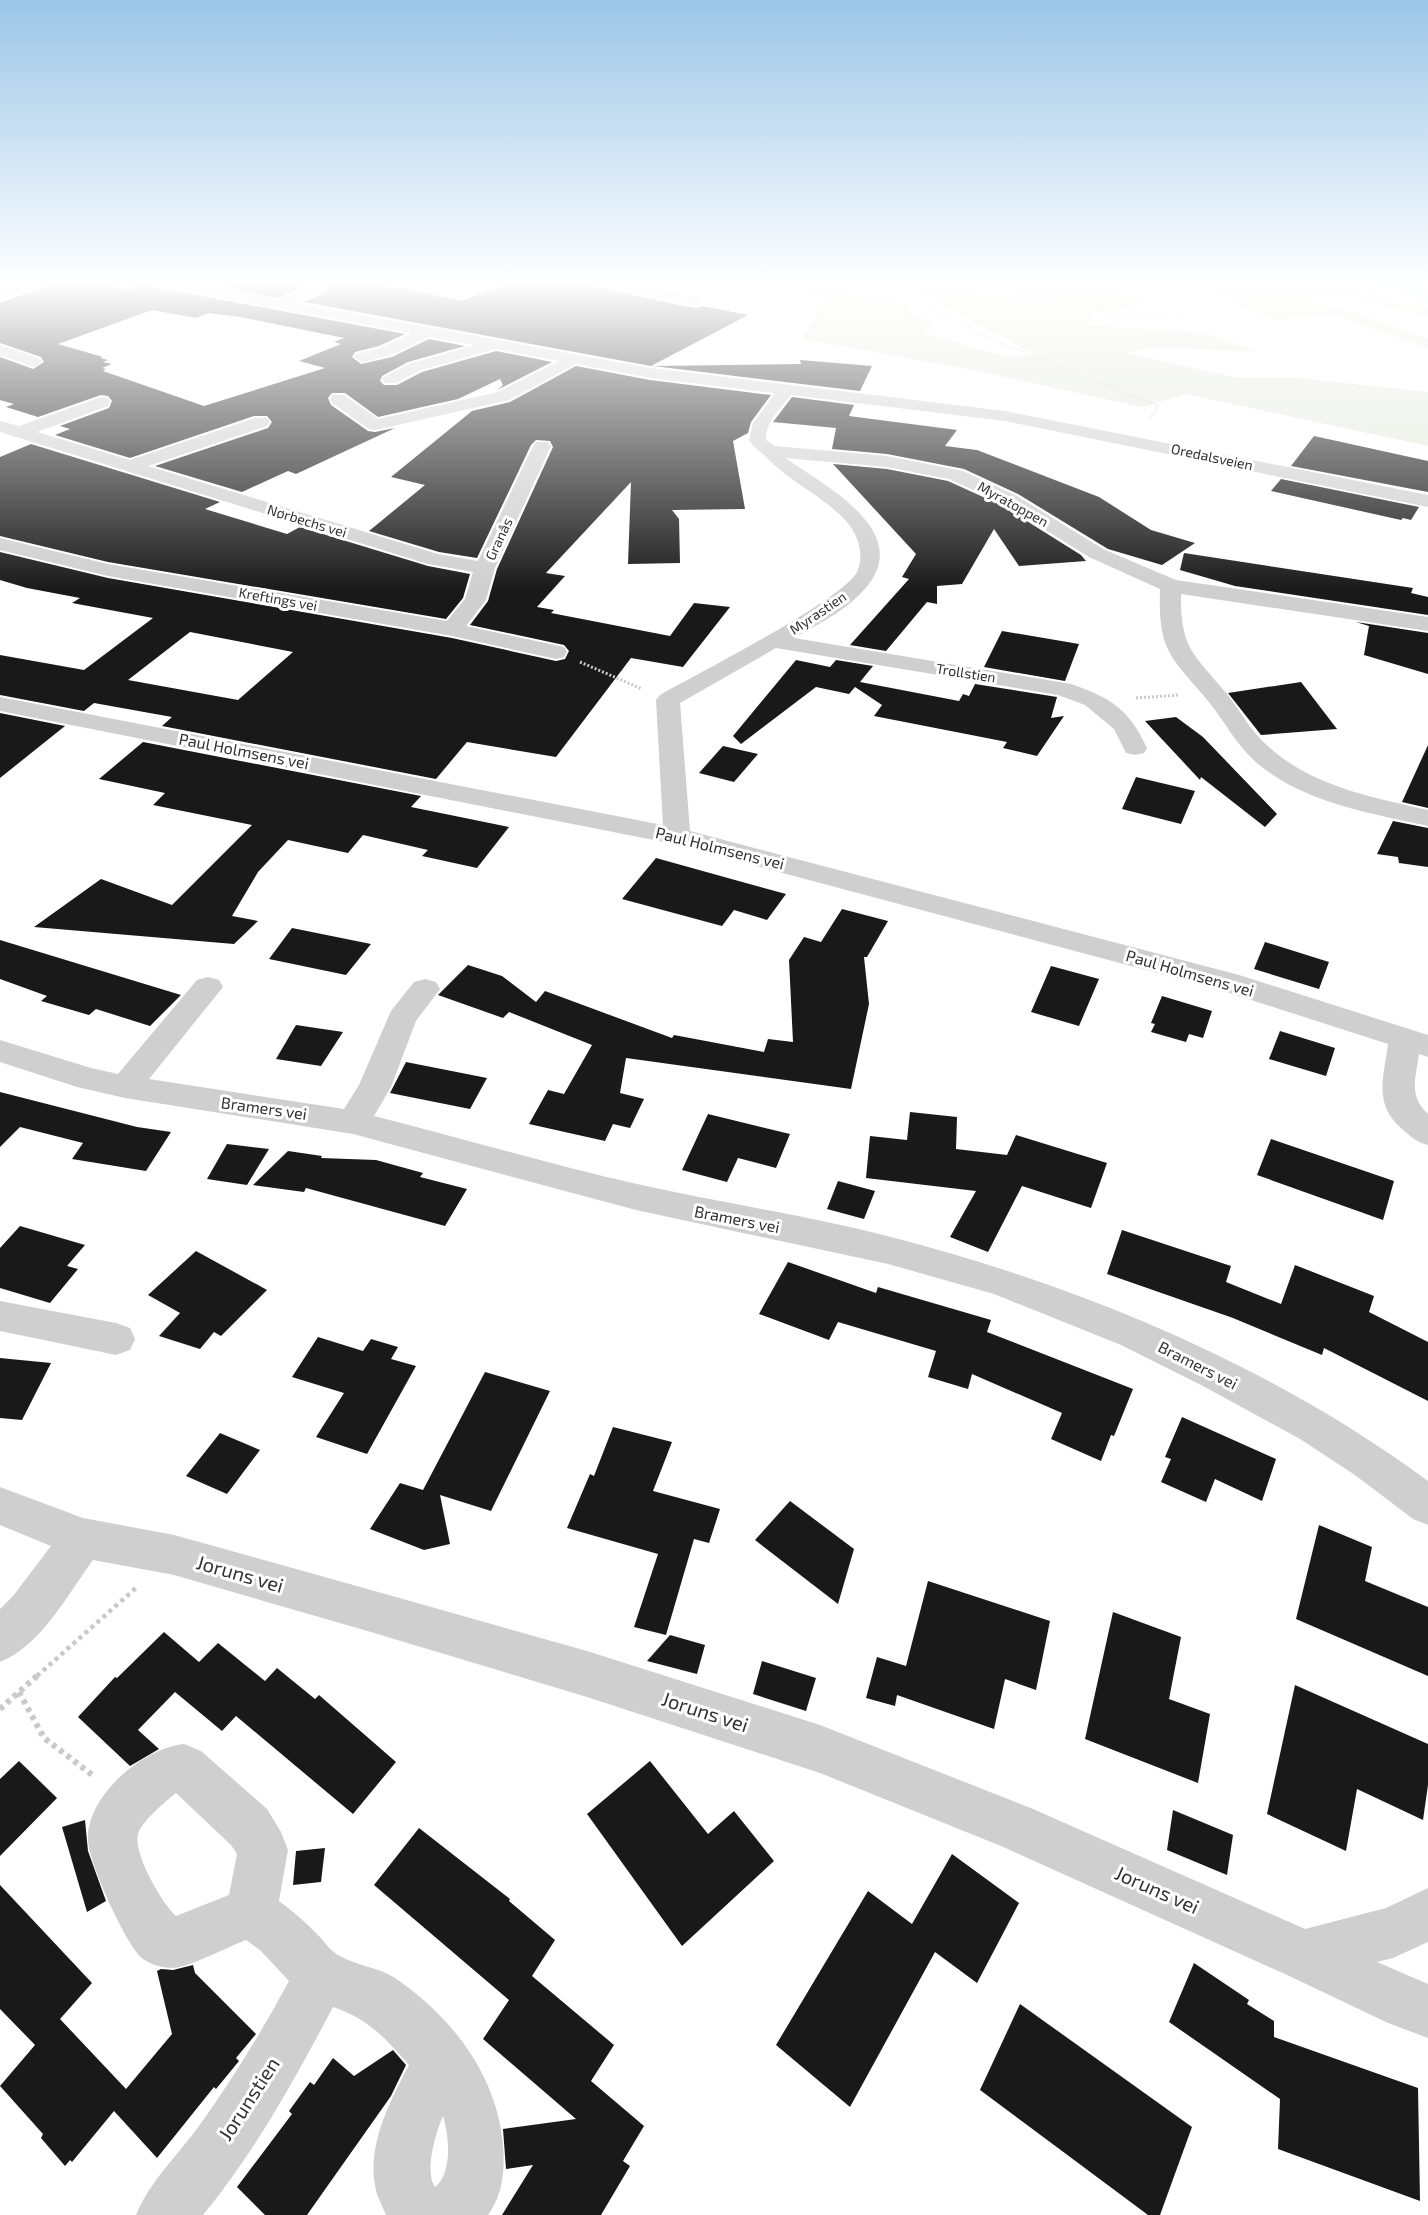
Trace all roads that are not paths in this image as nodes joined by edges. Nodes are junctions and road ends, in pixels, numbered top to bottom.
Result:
1 (525, 384) edge
2 (755, 384) edge
3 (788, 388) junction
4 (338, 399) dead end
5 (102, 402) dead end
6 (261, 422) dead end
7 (0, 426) edge
8 (20, 432) junction
9 (542, 446) dead end
10 (770, 451) junction
11 (130, 466) junction
12 (1428, 501) edge
13 (0, 544) edge
14 (485, 568) junction
15 (1172, 586) junction
16 (1428, 624) edge
17 (452, 629) junction
18 (774, 641) junction
19 (556, 651) road end
20 (0, 704) edge
21 (1135, 748) dead end
22 (1428, 818) edge
23 (677, 836) junction
24 (208, 987) dead end
25 (425, 989) dead end
26 (1416, 1042) edge
27 (0, 1051) edge
28 (126, 1087) junction
29 (353, 1122) junction
30 (1428, 1132) edge
31 (0, 1316) edge
32 (116, 1339) dead end
33 (0, 1506) edge
34 (1428, 1506) edge
35 (83, 1538) junction
36 (0, 1640) edge
37 (250, 1912) junction
38 (1428, 1914) edge
39 (1304, 1955) junction
40 (321, 1976) junction
41 (1418, 2007) edge
42 (442, 2061) junction
43 (165, 2215) edge
44 (424, 2215) edge
45 (445, 2215) edge

1 - 4 street
2 - 3 street, Oredalsveien
3 - 10 street, Myrastien
3 - 12 street, Oredalsveien
5 - 8 street
6 - 11 street
7 - 8 street, Nørbechs vei
8 - 11 street, Nørbechs vei
9 - 14 street, Granås
10 - 15 street, Myratoppen
10 - 18 street, Myrastien
11 - 14 street, Nørbechs vei
13 - 17 street, Kreftings vei
14 - 17 street, Granås
15 - 16 street, Myratoppen
15 - 22 street
17 - 19 street, Kreftings vei
18 - 21 street, Trollstien
18 - 23 street, Myrastien
20 - 23 street, Paul Holmsens vei
23 - 26 street, Paul Holmsens vei
24 - 28 street
25 - 29 street
26 - 30 street
27 - 28 street, Bramers vei
28 - 29 street, Bramers vei
29 - 34 street, Bramers vei
31 - 32 street
33 - 35 street, Joruns vei
35 - 36 street
35 - 39 street, Joruns vei
37 - 37 street
37 - 40 street
38 - 39 street
39 - 41 street, Joruns vei
40 - 42 street
40 - 43 street, Jorunstien
42 - 44 street
42 - 45 street

